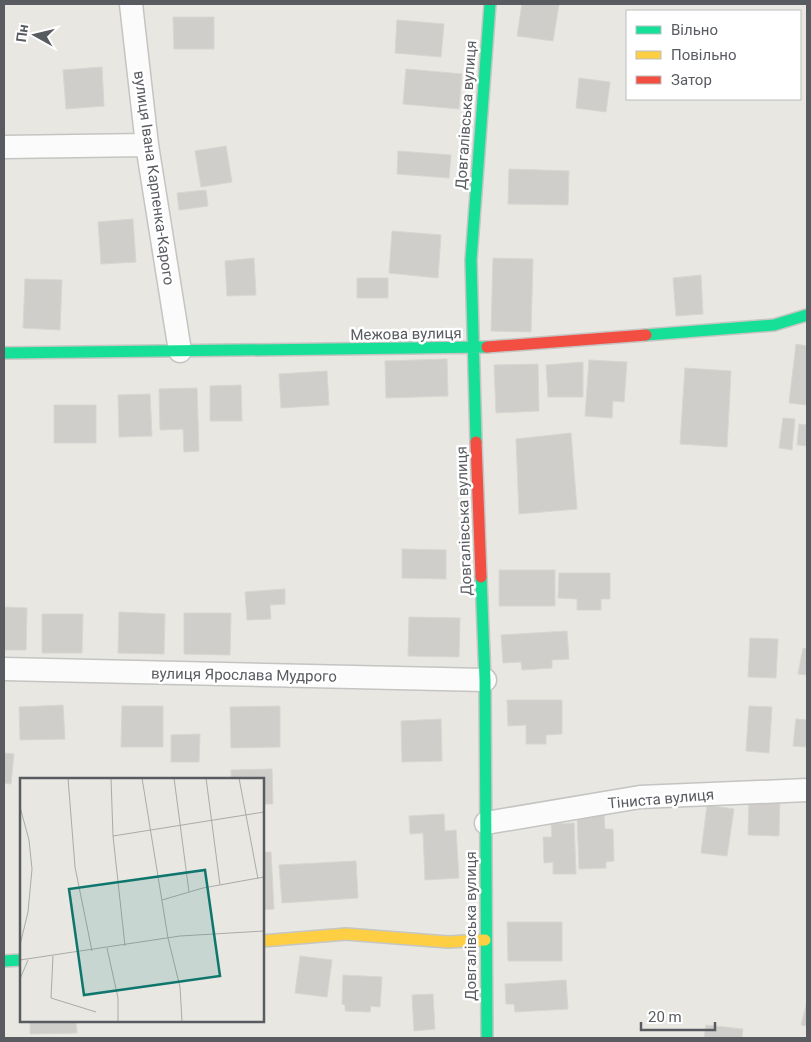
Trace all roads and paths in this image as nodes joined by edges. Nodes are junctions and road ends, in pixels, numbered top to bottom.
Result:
1 (131, 4) edge
2 (490, 4) edge
3 (148, 145) junction
4 (4, 147) edge
5 (807, 315) edge
6 (472, 348) junction
7 (180, 352) junction
8 (4, 353) edge
9 (4, 669) edge
10 (485, 680) junction
11 (807, 790) edge
12 (486, 823) junction
13 (485, 940) junction
14 (264, 941) edge
15 (20, 960) edge
16 (4, 961) edge
17 (487, 1038) edge

1 - 3 street, вулиця Івана Карпенка-Карого
2 - 6 street, Довгалівська вулиця
3 - 4 street
3 - 7 street, вулиця Івана Карпенка-Карого
5 - 6 street, Межова вулиця
6 - 7 street, Межова вулиця
6 - 10 street, Довгалівська вулиця
7 - 8 street, Межова вулиця
9 - 10 street, вулиця Ярослава Мудрого
10 - 12 street, Довгалівська вулиця
11 - 12 street, Тіниста вулиця
12 - 13 street, Довгалівська вулиця
13 - 14 street
13 - 17 street, Довгалівська вулиця
15 - 16 street

